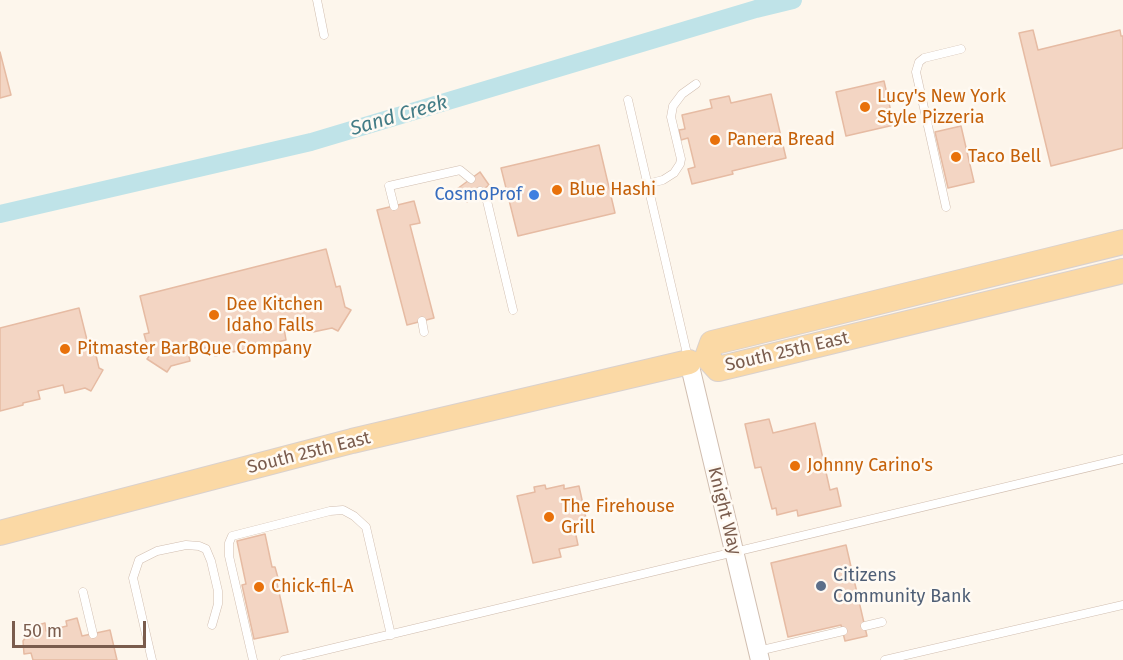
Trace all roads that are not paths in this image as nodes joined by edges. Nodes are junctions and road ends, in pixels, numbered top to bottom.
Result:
1 (317, 0) edge
2 (324, 35) dead end
3 (961, 49) dead end
4 (696, 84) dead end
5 (628, 100) dead end
6 (471, 179) dead end
7 (647, 184) junction
8 (480, 191) dead end
9 (394, 206) dead end
10 (946, 207) dead end
11 (1120, 242) edge
12 (1123, 270) edge
13 (513, 310) dead end
14 (422, 321) dead end
15 (424, 332) dead end
16 (689, 362) junction
17 (1123, 459) edge
18 (0, 533) edge
19 (734, 553) junction
20 (83, 592) dead end
21 (1123, 604) edge
22 (882, 622) dead end
23 (212, 625) dead end
24 (865, 626) dead end
25 (843, 631) dead end
26 (93, 634) dead end
27 (391, 635) junction
28 (759, 655) edge
29 (152, 660) edge
30 (254, 660) edge
31 (284, 660) edge
32 (885, 660) edge

1 - 2 lane
3 - 10 lane
4 - 7 lane
5 - 7 lane
6 - 9 lane
7 - 16 lane
8 - 13 lane
11 - 12 main road
11 - 12 main road, South 25th East
14 - 15 lane
16 - 18 main road, South 25th East
16 - 19 street, Knight Way
17 - 19 lane
19 - 27 lane
19 - 28 street, Knight Way
20 - 26 lane
21 - 32 lane
22 - 24 lane
23 - 29 lane
25 - 28 lane
27 - 30 lane
27 - 31 lane

